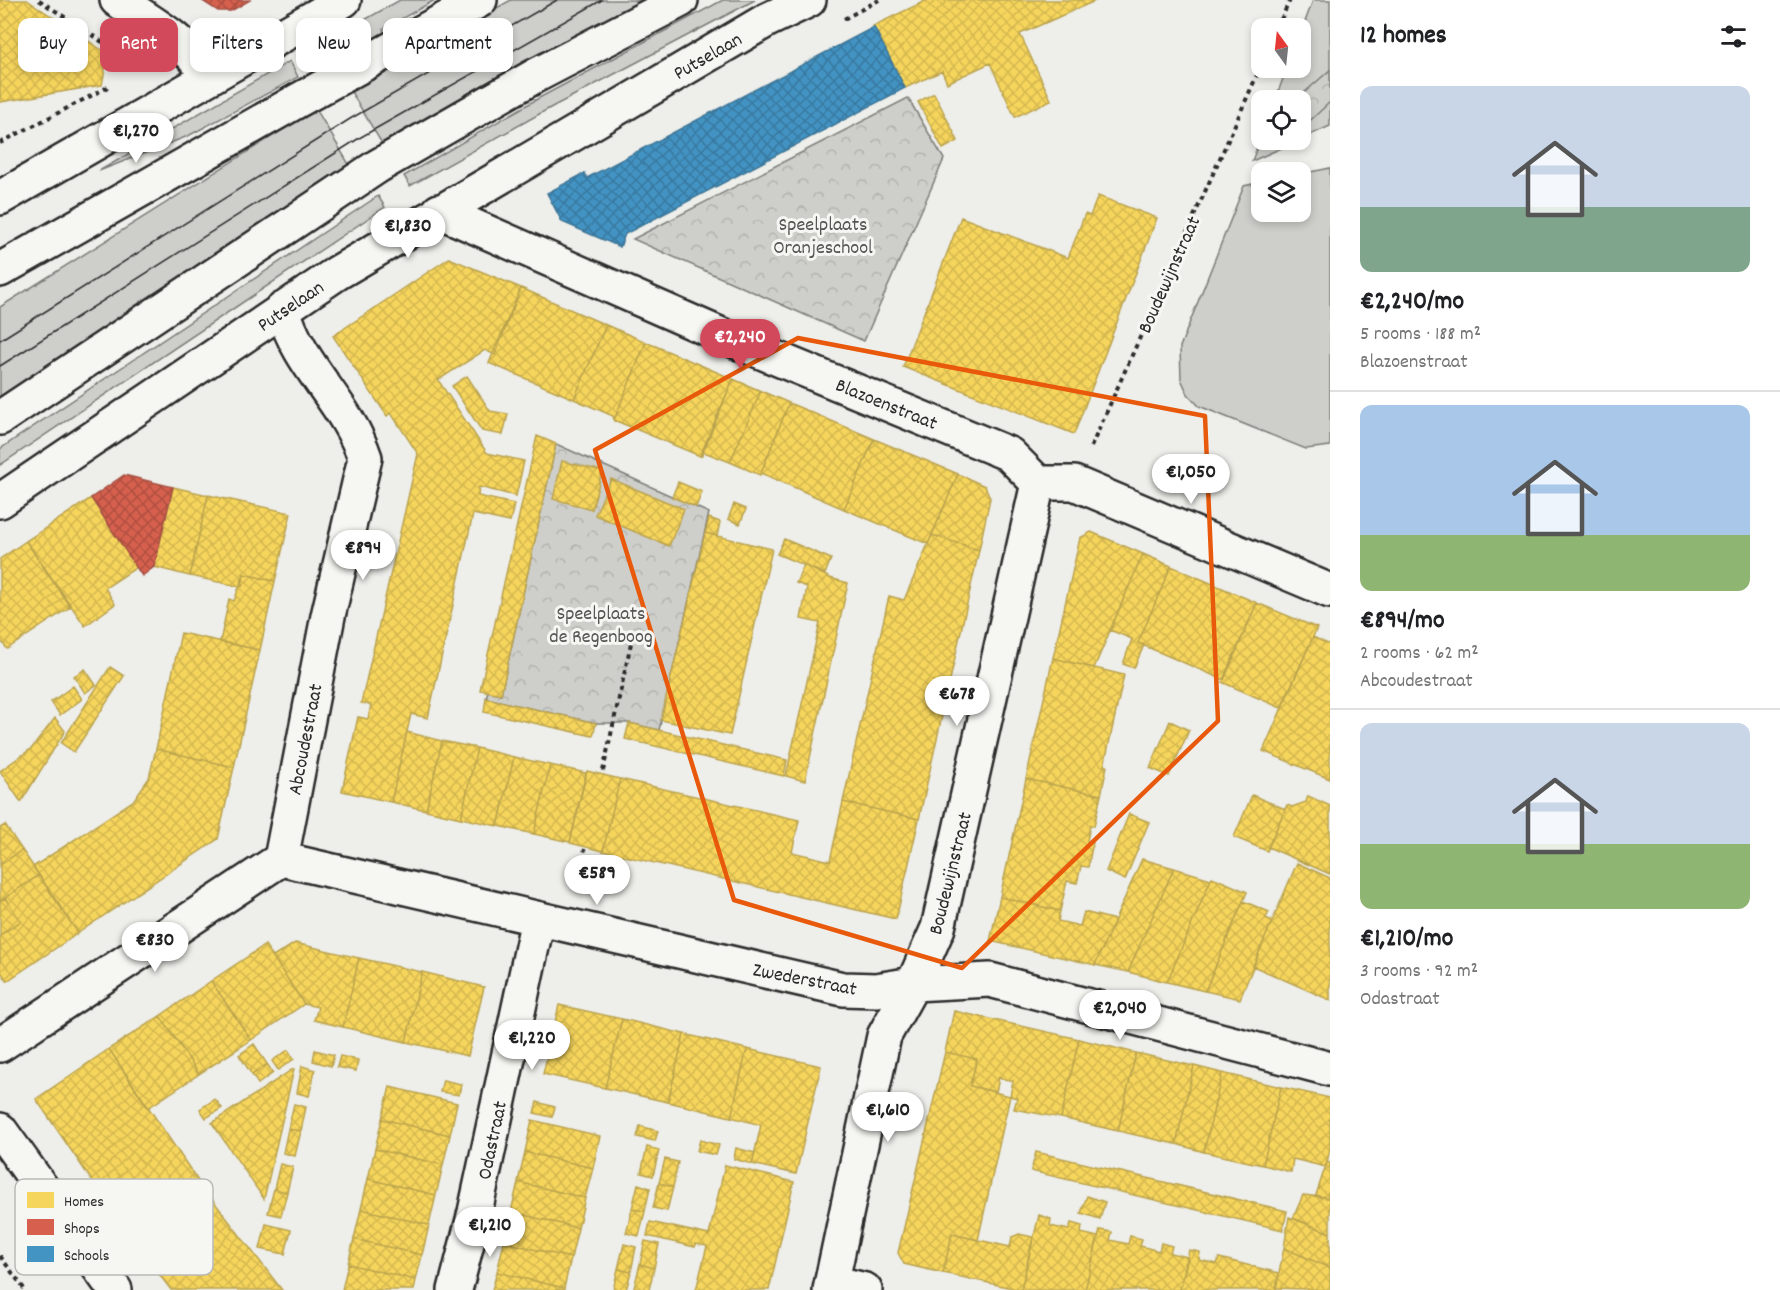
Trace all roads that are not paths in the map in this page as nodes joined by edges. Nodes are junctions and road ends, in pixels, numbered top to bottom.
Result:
1 (117, 0) edge
2 (344, 0) edge
3 (480, 0) edge
4 (681, 0) edge
5 (809, 0) edge
6 (208, 76) junction
7 (0, 198) edge
8 (439, 211) junction
9 (0, 270) edge
10 (283, 309) junction
11 (0, 418) edge
12 (1038, 483) junction
13 (0, 501) edge
14 (1330, 591) edge
15 (281, 859) junction
16 (538, 919) junction
17 (913, 984) junction
18 (0, 1045) edge
19 (1330, 1069) edge
20 (0, 1131) edge
21 (35, 1179) edge
22 (105, 1275) edge
23 (831, 1286) edge
24 (116, 1290) edge
25 (455, 1290) edge
26 (865, 1290) edge

1 - 6 street
2 - 6 street
3 - 9 street
4 - 11 street
5 - 8 street, Putselaan
6 - 7 street
8 - 10 street, Putselaan
8 - 12 street, Blazoenstraat
10 - 13 street, Putselaan
10 - 15 street, Abcoudestraat
12 - 14 street
12 - 17 street, Boudewijnstraat
15 - 16 street, Zwederstraat
15 - 18 street
16 - 17 street, Zwederstraat
16 - 25 street, Odastraat
17 - 19 street, Zwederstraat
17 - 23 street, Boudewijnstraat
20 - 21 street
22 - 24 street
23 - 26 street

